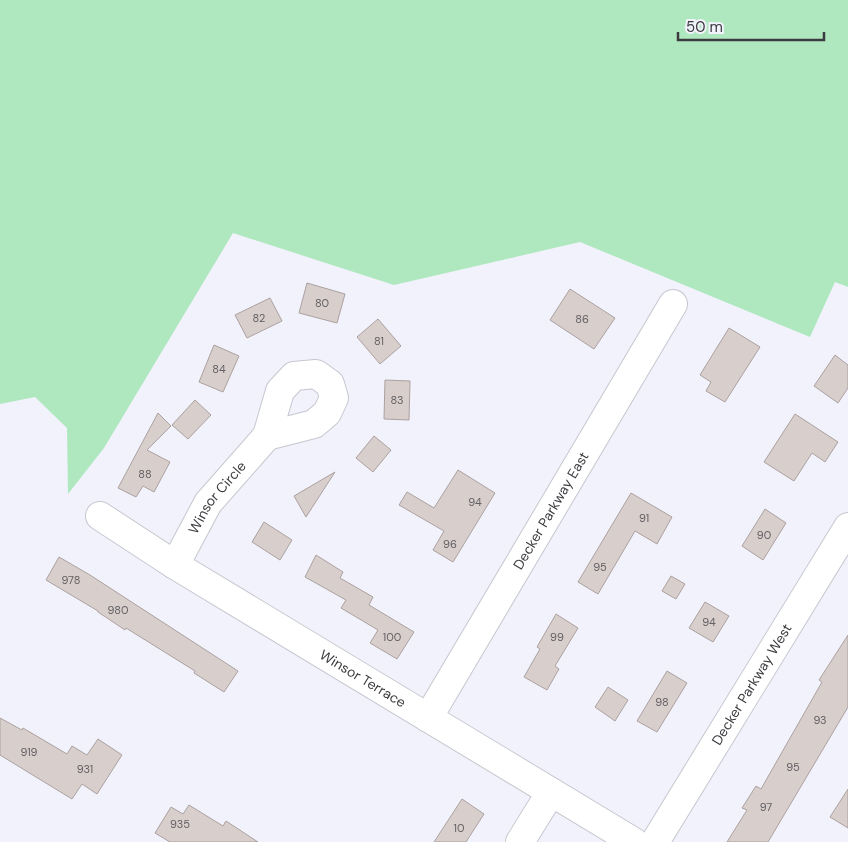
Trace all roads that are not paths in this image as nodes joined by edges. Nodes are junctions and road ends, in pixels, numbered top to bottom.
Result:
1 (674, 304) dead end
2 (267, 436) dead end
3 (100, 516) dead end
4 (848, 527) edge
5 (175, 565) junction
6 (428, 718) junction
7 (551, 792) junction
8 (520, 842) edge
9 (634, 842) edge
10 (655, 842) edge

1 - 6 street, Decker Parkway East
2 - 5 street, Winsor Circle
3 - 5 street, Winsor Terrace
4 - 10 street, Decker Parkway West
5 - 6 street, Winsor Terrace
6 - 7 street, Winsor Terrace
7 - 8 street
7 - 9 street

